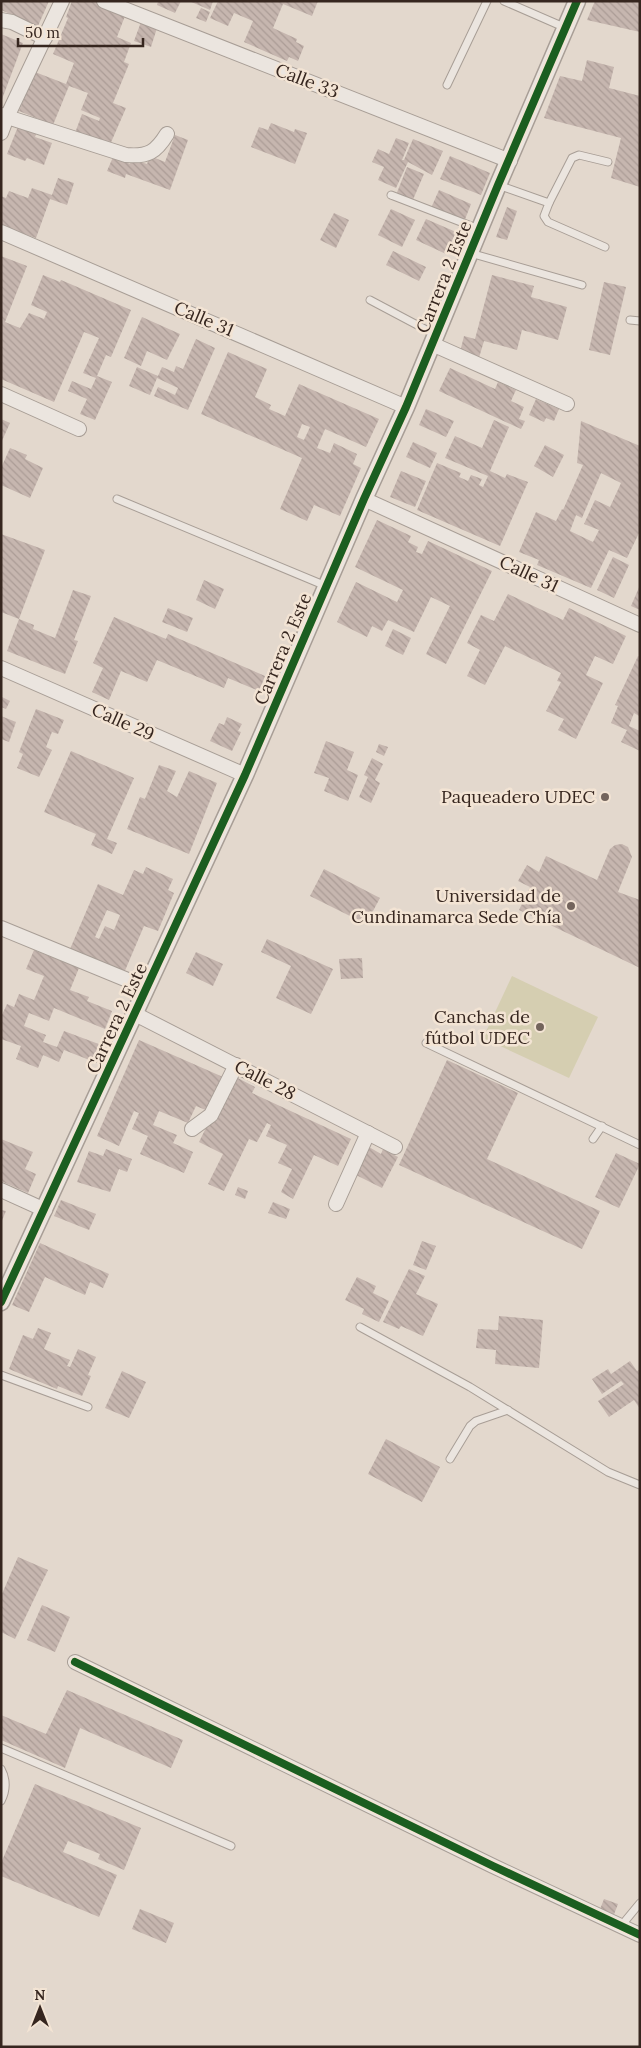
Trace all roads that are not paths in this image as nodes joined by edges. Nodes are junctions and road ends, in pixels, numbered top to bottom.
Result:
1 (62, 1) edge
2 (104, 1) edge
3 (488, 1) edge
4 (504, 1) edge
5 (577, 1) edge
6 (1, 20) edge
7 (566, 28) junction
8 (45, 38) junction
9 (447, 86) dead end
10 (4, 116) edge
11 (1, 133) edge
12 (168, 134) dead end
13 (510, 161) junction
14 (608, 162) dead end
15 (498, 185) junction
16 (390, 195) dead end
17 (549, 203) junction
18 (480, 230) junction
19 (1, 232) edge
20 (605, 247) dead end
21 (470, 253) junction
22 (582, 285) dead end
23 (370, 300) dead end
24 (630, 320) dead end
25 (640, 321) edge
26 (434, 340) junction
27 (1, 394) edge
28 (567, 404) dead end
29 (406, 407) junction
30 (79, 429) dead end
31 (117, 499) dead end
32 (364, 499) junction
33 (327, 586) junction
34 (640, 625) edge
35 (1, 668) edge
36 (245, 775) junction
37 (1, 928) edge
38 (148, 988) junction
39 (136, 1014) junction
40 (426, 1043) dead end
41 (236, 1065) junction
42 (602, 1126) junction
43 (192, 1129) dead end
44 (368, 1133) junction
45 (593, 1139) dead end
46 (640, 1145) edge
47 (395, 1147) dead end
48 (1, 1190) edge
49 (336, 1204) dead end
50 (45, 1210) junction
51 (1, 1302) edge
52 (360, 1327) dead end
53 (1, 1375) edge
54 (88, 1407) dead end
55 (508, 1410) junction
56 (450, 1459) dead end
57 (640, 1485) edge
58 (75, 1662) dead end
59 (1, 1748) edge
60 (1, 1769) edge
61 (1, 1802) edge
62 (232, 1846) dead end
63 (640, 1903) edge
64 (621, 1926) junction
65 (640, 1935) edge

1 - 8 street
2 - 13 street, Calle 33
3 - 9 lane
4 - 7 lane
5 - 7 street, Carrera 2 Este
6 - 8 street
7 - 13 street, Carrera 2 Este
8 - 10 street
10 - 11 street
10 - 12 street
13 - 15 street, Carrera 2 Este
14 - 17 lane
15 - 17 lane
15 - 18 street, Carrera 2 Este
16 - 18 lane
17 - 20 lane
18 - 21 street, Carrera 2 Este
19 - 29 street, Calle 31
21 - 22 lane
21 - 26 street, Carrera 2 Este
23 - 26 lane
24 - 25 lane
26 - 28 street
26 - 29 street, Carrera 2 Este
27 - 30 street
29 - 32 street, Carrera 2 Este
31 - 33 lane
32 - 33 street, Carrera 2 Este
32 - 34 street, Calle 31
33 - 36 street, Carrera 2 Este
35 - 36 street, Calle 29
36 - 38 street, Carrera 2 Este
37 - 38 street
38 - 39 street, Carrera 2 Este
39 - 41 street, Calle 28
39 - 50 street, Carrera 2 Este
40 - 42 lane
41 - 43 street
41 - 44 street, Calle 28
42 - 45 lane
42 - 46 lane
44 - 47 street, Calle 28
44 - 49 street
48 - 50 street
50 - 51 street, Carrera 2 Este
52 - 55 lane
53 - 54 lane
55 - 56 lane
55 - 57 lane
58 - 64 street
59 - 62 lane
60 - 61 lane
63 - 64 lane
64 - 65 street

